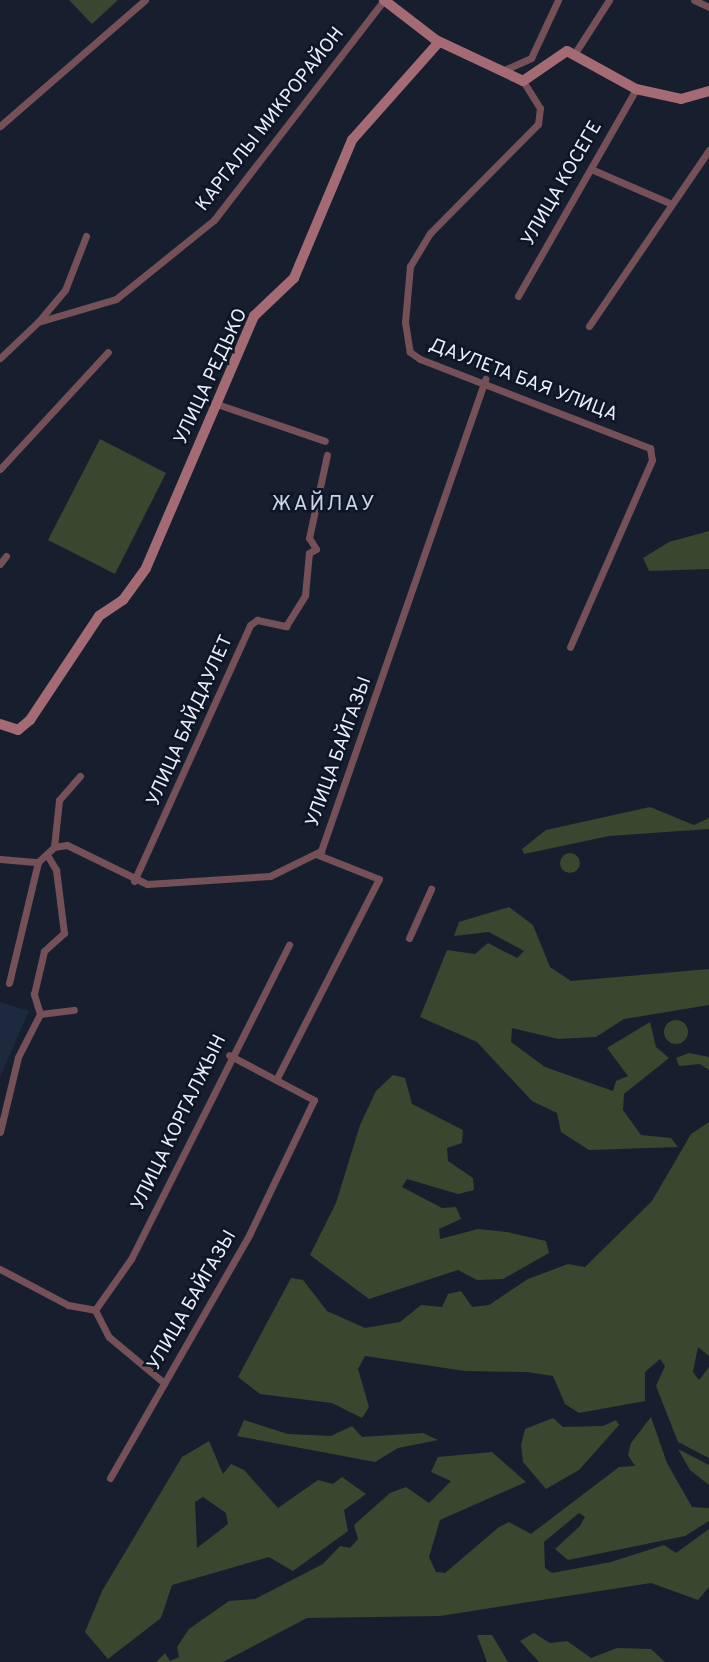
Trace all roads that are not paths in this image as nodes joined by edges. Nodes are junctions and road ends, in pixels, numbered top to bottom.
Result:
1 (145, 0) edge
2 (384, 0) edge
3 (558, 0) edge
4 (609, 0) edge
5 (694, 0) edge
6 (709, 6) edge
7 (439, 42) junction
8 (575, 53) junction
9 (502, 71) junction
10 (523, 81) junction
11 (636, 89) junction
12 (709, 91) edge
13 (0, 126) edge
14 (709, 150) edge
15 (591, 169) junction
16 (672, 204) junction
17 (86, 236) dead end
18 (518, 296) dead end
19 (38, 322) junction
20 (589, 326) dead end
21 (108, 352) dead end
22 (0, 358) edge
23 (485, 379) junction
24 (217, 404) junction
25 (325, 442) dead end
26 (327, 455) dead end
27 (0, 468) edge
28 (6, 555) dead end
29 (0, 564) edge
30 (570, 648) dead end
31 (0, 724) edge
32 (80, 776) dead end
33 (54, 847) junction
34 (316, 854) junction
35 (49, 858) junction
36 (0, 859) edge
37 (38, 862) junction
38 (134, 881) junction
39 (431, 889) dead end
40 (409, 938) dead end
41 (289, 945) dead end
42 (9, 983) dead end
43 (74, 1010) dead end
44 (40, 1014) junction
45 (229, 1055) junction
46 (276, 1080) junction
47 (0, 1132) edge
48 (0, 1269) edge
49 (95, 1310) junction
50 (164, 1383) junction
51 (110, 1478) dead end

1 - 13 street
2 - 7 street
2 - 19 street, КАРГАЛЫ МИКРОРАЙОН
3 - 9 street
4 - 8 street
5 - 6 street
7 - 9 street
7 - 24 street, УЛИЦА РЕДЬКО
8 - 10 street
8 - 11 street
9 - 10 street
10 - 23 street, ДАУЛЕТА БАЯ УЛИЦА
11 - 12 street
11 - 15 street, УЛИЦА КОСЕГЕ
14 - 16 street
15 - 16 street
15 - 18 street, УЛИЦА КОСЕГЕ
16 - 20 street
17 - 19 street
19 - 22 street, КАРГАЛЫ МИКРОРАЙОН
21 - 27 street
23 - 30 street, ДАУЛЕТА БАЯ УЛИЦА
23 - 34 street, УЛИЦА БАЙГАЗЫ
24 - 25 street
24 - 31 street, УЛИЦА РЕДЬКО
26 - 38 street, УЛИЦА БАЙДАУЛЕТ
28 - 29 street
32 - 33 street
33 - 35 street
33 - 38 street
34 - 38 street
34 - 46 street, УЛИЦА БАЙГАЗЫ
35 - 37 street
35 - 44 street
36 - 37 street
37 - 42 street
39 - 40 street
41 - 45 street, УЛИЦА КОРГАЛЖЫН
43 - 44 street
44 - 47 street
45 - 46 street, УЛИЦА БАЙГАЗЫ
45 - 49 street, УЛИЦА КОРГАЛЖЫН
46 - 50 street, УЛИЦА БАЙГАЗЫ
48 - 49 street
49 - 50 street
50 - 51 street, УЛИЦА БАЙГАЗЫ

